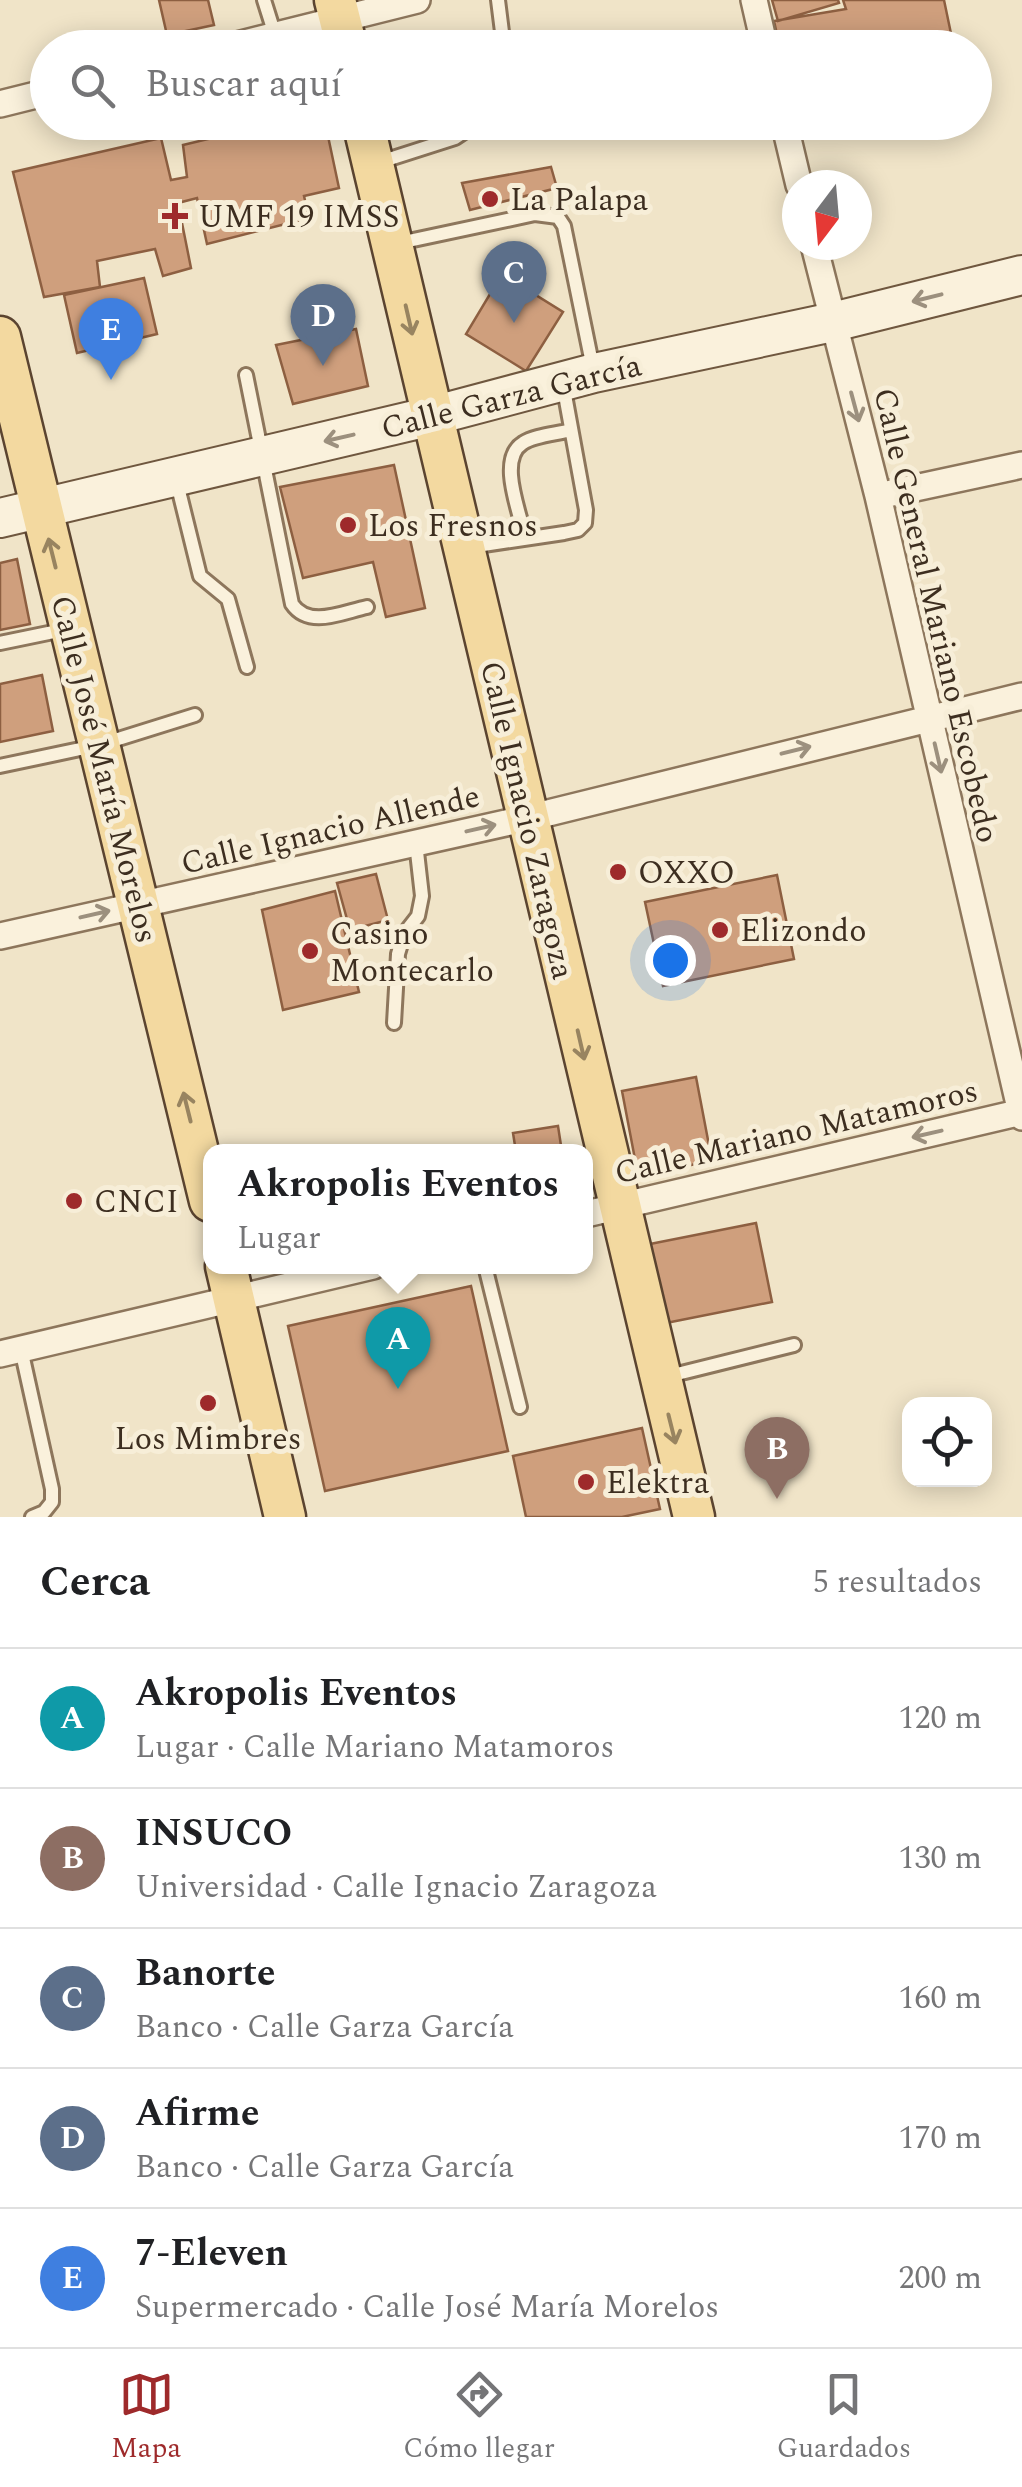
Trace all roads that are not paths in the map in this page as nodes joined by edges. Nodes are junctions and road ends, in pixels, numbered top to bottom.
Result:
1 (264, 0) edge
2 (417, 0) edge
3 (498, 0) edge
4 (754, 0) edge
5 (341, 22) edge
6 (273, 30) edge
7 (300, 30) edge
8 (502, 30) edge
9 (762, 30) edge
10 (30, 96) edge
11 (0, 104) edge
12 (367, 140) edge
13 (450, 140) edge
14 (788, 140) edge
15 (373, 165) junction
16 (795, 170) edge
17 (391, 245) junction
18 (818, 260) edge
19 (1022, 275) edge
20 (833, 322) junction
21 (0, 337) edge
22 (246, 375) dead end
23 (578, 377) junction
24 (432, 416) junction
25 (571, 430) junction
26 (262, 456) junction
27 (1022, 465) edge
28 (175, 477) junction
29 (878, 496) junction
30 (41, 508) junction
31 (0, 518) edge
32 (525, 536) junction
33 (464, 548) junction
34 (367, 606) dead end
35 (71, 628) junction
36 (0, 643) edge
37 (247, 667) dead end
38 (1022, 696) edge
39 (195, 715) dead end
40 (928, 716) junction
41 (99, 745) junction
42 (0, 766) edge
43 (528, 818) junction
44 (416, 843) junction
45 (138, 904) junction
46 (0, 936) edge
47 (394, 1023) dead end
48 (1022, 1114) edge
49 (590, 1144) edge
50 (593, 1162) edge
51 (203, 1172) edge
52 (602, 1210) edge
53 (310, 1274) edge
54 (487, 1274) edge
55 (231, 1284) edge
56 (794, 1345) dead end
57 (10, 1351) edge
58 (660, 1378) junction
59 (520, 1407) dead end
60 (32, 1517) edge
61 (284, 1517) edge
62 (694, 1517) edge

1 - 6 lane
2 - 5 street
3 - 8 lane
4 - 9 street
5 - 7 street
10 - 11 street
12 - 15 main road, Calle Ignacio Zaragoza
13 - 15 lane
14 - 16 street
15 - 17 main road, Calle Ignacio Zaragoza
17 - 23 lane
17 -> 24 main road, Calle Ignacio Zaragoza
18 - 20 street, Calle General Mariano Escobedo
19 -> 20 street, Calle Garza García
20 - 23 street, Calle Garza García
20 -> 29 street, Calle General Mariano Escobedo
21 - 30 main road, Calle José María Morelos
22 - 26 lane
23 - 24 street, Calle Garza García
23 - 25 lane
24 -> 26 street, Calle Garza García
24 - 33 main road, Calle Ignacio Zaragoza
25 - 32 lane
25 - 32 lane
26 - 28 street, Calle Garza García
26 - 34 lane
27 - 29 street
28 - 30 street, Calle Garza García
28 - 37 lane
29 - 40 street, Calle General Mariano Escobedo
30 - 31 street, Calle Garza García
35 -> 30 main road, Calle José María Morelos
32 - 33 lane
33 - 43 main road, Calle Ignacio Zaragoza
35 - 36 lane
35 - 41 main road, Calle José María Morelos
38 - 40 street, Calle Ignacio Allende
39 - 41 lane
43 -> 40 street, Calle Ignacio Allende
40 -> 48 street, Calle General Mariano Escobedo
41 - 42 lane
41 - 45 main road, Calle José María Morelos
44 -> 43 street, Calle Ignacio Allende
43 -> 49 main road, Calle Ignacio Zaragoza
44 - 45 street, Calle Ignacio Allende
44 - 47 lane
46 -> 45 street, Calle Ignacio Allende
51 -> 45 main road, Calle José María Morelos
48 -> 52 street, Calle Mariano Matamoros
50 -> 52 main road, Calle Ignacio Zaragoza
52 - 58 main road, Calle Ignacio Zaragoza
53 - 55 street
54 - 59 lane
55 - 57 street
55 - 61 main road
56 - 58 lane
57 - 60 lane
58 -> 62 main road, Calle Ignacio Zaragoza

